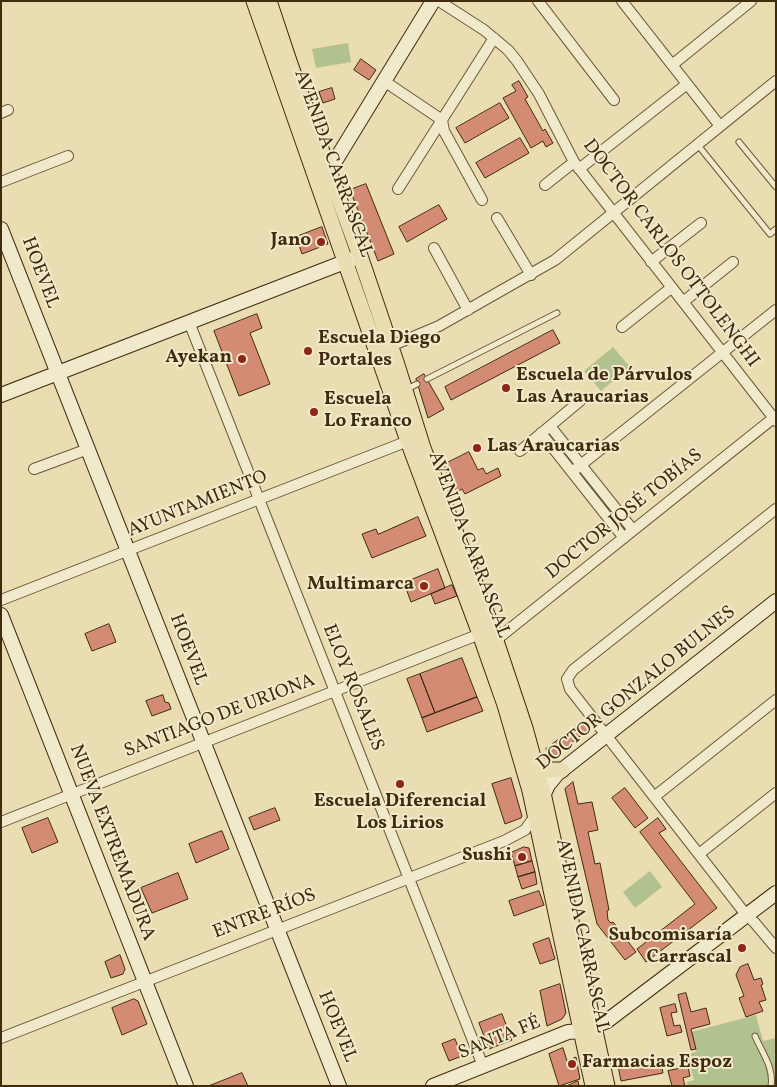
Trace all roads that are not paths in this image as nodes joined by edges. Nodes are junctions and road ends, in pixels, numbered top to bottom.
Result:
1 (254, 1) edge
2 (269, 1) edge
3 (433, 1) edge
4 (439, 1) edge
5 (538, 1) edge
6 (751, 1) edge
7 (628, 3) edge
8 (494, 38) junction
9 (672, 65) junction
10 (384, 81) junction
11 (776, 81) edge
12 (687, 84) junction
13 (614, 100) dead end
14 (442, 120) junction
15 (720, 126) junction
16 (739, 142) dead end
17 (697, 144) junction
18 (68, 156) dead end
19 (577, 166) junction
20 (329, 171) junction
21 (1, 182) edge
22 (545, 185) dead end
23 (776, 187) edge
24 (398, 189) dead end
25 (482, 200) dead end
26 (613, 213) junction
27 (497, 218) dead end
28 (701, 224) dead end
29 (1, 229) edge
30 (776, 229) edge
31 (434, 248) dead end
32 (353, 259) junction
33 (652, 262) junction
34 (733, 262) dead end
35 (531, 275) junction
36 (672, 288) junction
37 (683, 302) junction
38 (468, 310) junction
39 (776, 310) edge
40 (557, 313) dead end
41 (189, 322) junction
42 (622, 327) dead end
43 (390, 346) junction
44 (722, 352) junction
45 (58, 373) junction
46 (427, 379) dead end
47 (1, 395) edge
48 (580, 401) dead end
49 (775, 418) edge
50 (550, 426) junction
51 (541, 433) junction
52 (408, 441) junction
53 (88, 449) junction
54 (520, 451) dead end
55 (581, 464) junction
56 (34, 469) dead end
57 (572, 472) junction
58 (259, 500) junction
59 (776, 509) edge
60 (634, 530) junction
61 (624, 538) junction
62 (128, 551) junction
63 (1, 600) edge
64 (776, 600) edge
65 (1, 615) edge
66 (480, 634) junction
67 (496, 640) junction
68 (334, 691) junction
69 (776, 700) edge
70 (606, 735) junction
71 (203, 742) junction
72 (534, 760) junction
73 (562, 770) junction
74 (543, 793) junction
75 (776, 793) edge
76 (72, 794) junction
77 (654, 797) junction
78 (535, 816) junction
79 (1, 822) edge
80 (699, 854) junction
81 (408, 878) junction
82 (776, 893) edge
83 (747, 916) junction
84 (277, 929) junction
85 (776, 948) edge
86 (145, 981) junction
87 (588, 1029) junction
88 (755, 1036) dead end
89 (1, 1038) edge
90 (483, 1066) junction
91 (186, 1086) edge
92 (338, 1086) edge
93 (433, 1086) edge
94 (593, 1086) edge
95 (607, 1086) edge
96 (771, 1086) edge

1 - 32 main road, AVENIDA CARRASCAL
2 - 20 main road, AVENIDA CARRASCAL
3 - 10 street
4 - 8 street, DOCTOR CARLOS OTTOLENGHI
5 - 13 street
6 - 9 street
7 - 9 street
8 - 14 street
8 - 19 street, DOCTOR CARLOS OTTOLENGHI
9 - 12 street
10 - 14 street
10 - 20 street
11 - 15 street
12 - 15 street
12 - 19 street
14 - 24 street
14 - 25 street
15 - 17 street
16 - 23 lane
17 - 26 street
17 - 30 lane
18 - 21 street
19 - 22 street
19 - 26 street, DOCTOR CARLOS OTTOLENGHI
20 - 32 main road, AVENIDA CARRASCAL
26 - 33 street, DOCTOR CARLOS OTTOLENGHI
26 - 35 street
27 - 35 street
28 - 33 street
29 - 45 street, HOEVEL
31 - 38 street
32 - 41 street
32 - 43 main road, AVENIDA CARRASCAL
32 - 52 main road, AVENIDA CARRASCAL
33 - 36 street, DOCTOR CARLOS OTTOLENGHI
34 - 37 street
35 - 38 street
36 - 37 street, DOCTOR CARLOS OTTOLENGHI
36 - 42 street
37 - 44 street, DOCTOR CARLOS OTTOLENGHI
38 - 43 street
39 - 44 street
40 - 46 lane
41 - 45 street
41 - 58 street, ELOY ROSALES
43 - 67 main road, AVENIDA CARRASCAL
44 - 49 street, DOCTOR CARLOS OTTOLENGHI
44 - 55 street
45 - 47 street
45 - 53 street, HOEVEL
48 - 50 street
49 - 60 street, DOCTOR JOSÉ TOBÍAS
50 - 51 street
50 - 55 street
51 - 54 street
51 - 57 street
52 - 58 street, AYUNTAMIENTO
52 - 66 main road, AVENIDA CARRASCAL
53 - 56 street
53 - 62 street, HOEVEL
55 - 57 street
55 - 60 street
57 - 61 street
58 - 62 street, AYUNTAMIENTO
58 - 68 street, ELOY ROSALES
59 - 70 street
60 - 61 street, DOCTOR JOSÉ TOBÍAS
61 - 67 street, DOCTOR JOSÉ TOBÍAS
62 - 63 street, AYUNTAMIENTO
62 - 71 street, HOEVEL
64 - 70 street, DOCTOR GONZALO BULNES
65 - 76 street, NUEVA EXTREMADURA
66 - 68 street, SANTIAGO DE URIONA
66 - 78 main road, AVENIDA CARRASCAL
67 - 72 main road, AVENIDA CARRASCAL
68 - 71 street, SANTIAGO DE URIONA
68 - 81 street, ELOY ROSALES
69 - 77 street
70 - 73 street, DOCTOR GONZALO BULNES
70 - 77 street
71 - 76 street, SANTIAGO DE URIONA
71 - 84 street, HOEVEL
72 - 73 main road
72 - 74 main road, AVENIDA CARRASCAL
73 - 74 street, DOCTOR GONZALO BULNES
74 - 78 street, DOCTOR GONZALO BULNES
74 - 87 main road, AVENIDA CARRASCAL
75 - 80 street
76 - 79 street, SANTIAGO DE URIONA
76 - 86 street, NUEVA EXTREMADURA
77 - 80 street
78 - 81 street, ENTRE RÍOS
78 - 87 main road, AVENIDA CARRASCAL
80 - 83 street
81 - 84 street, ENTRE RÍOS
81 - 90 street, ELOY ROSALES
82 - 83 street, SANTA FÉ
83 - 85 street
83 - 87 street, SANTA FÉ
84 - 86 street, ENTRE RÍOS
84 - 92 street, HOEVEL
86 - 89 street, ENTRE RÍOS
86 - 91 street, NUEVA EXTREMADURA
87 - 90 street, SANTA FÉ
87 - 94 main road, AVENIDA CARRASCAL
87 - 95 main road, AVENIDA CARRASCAL
88 - 96 lane
90 - 93 street, SANTA FÉ

